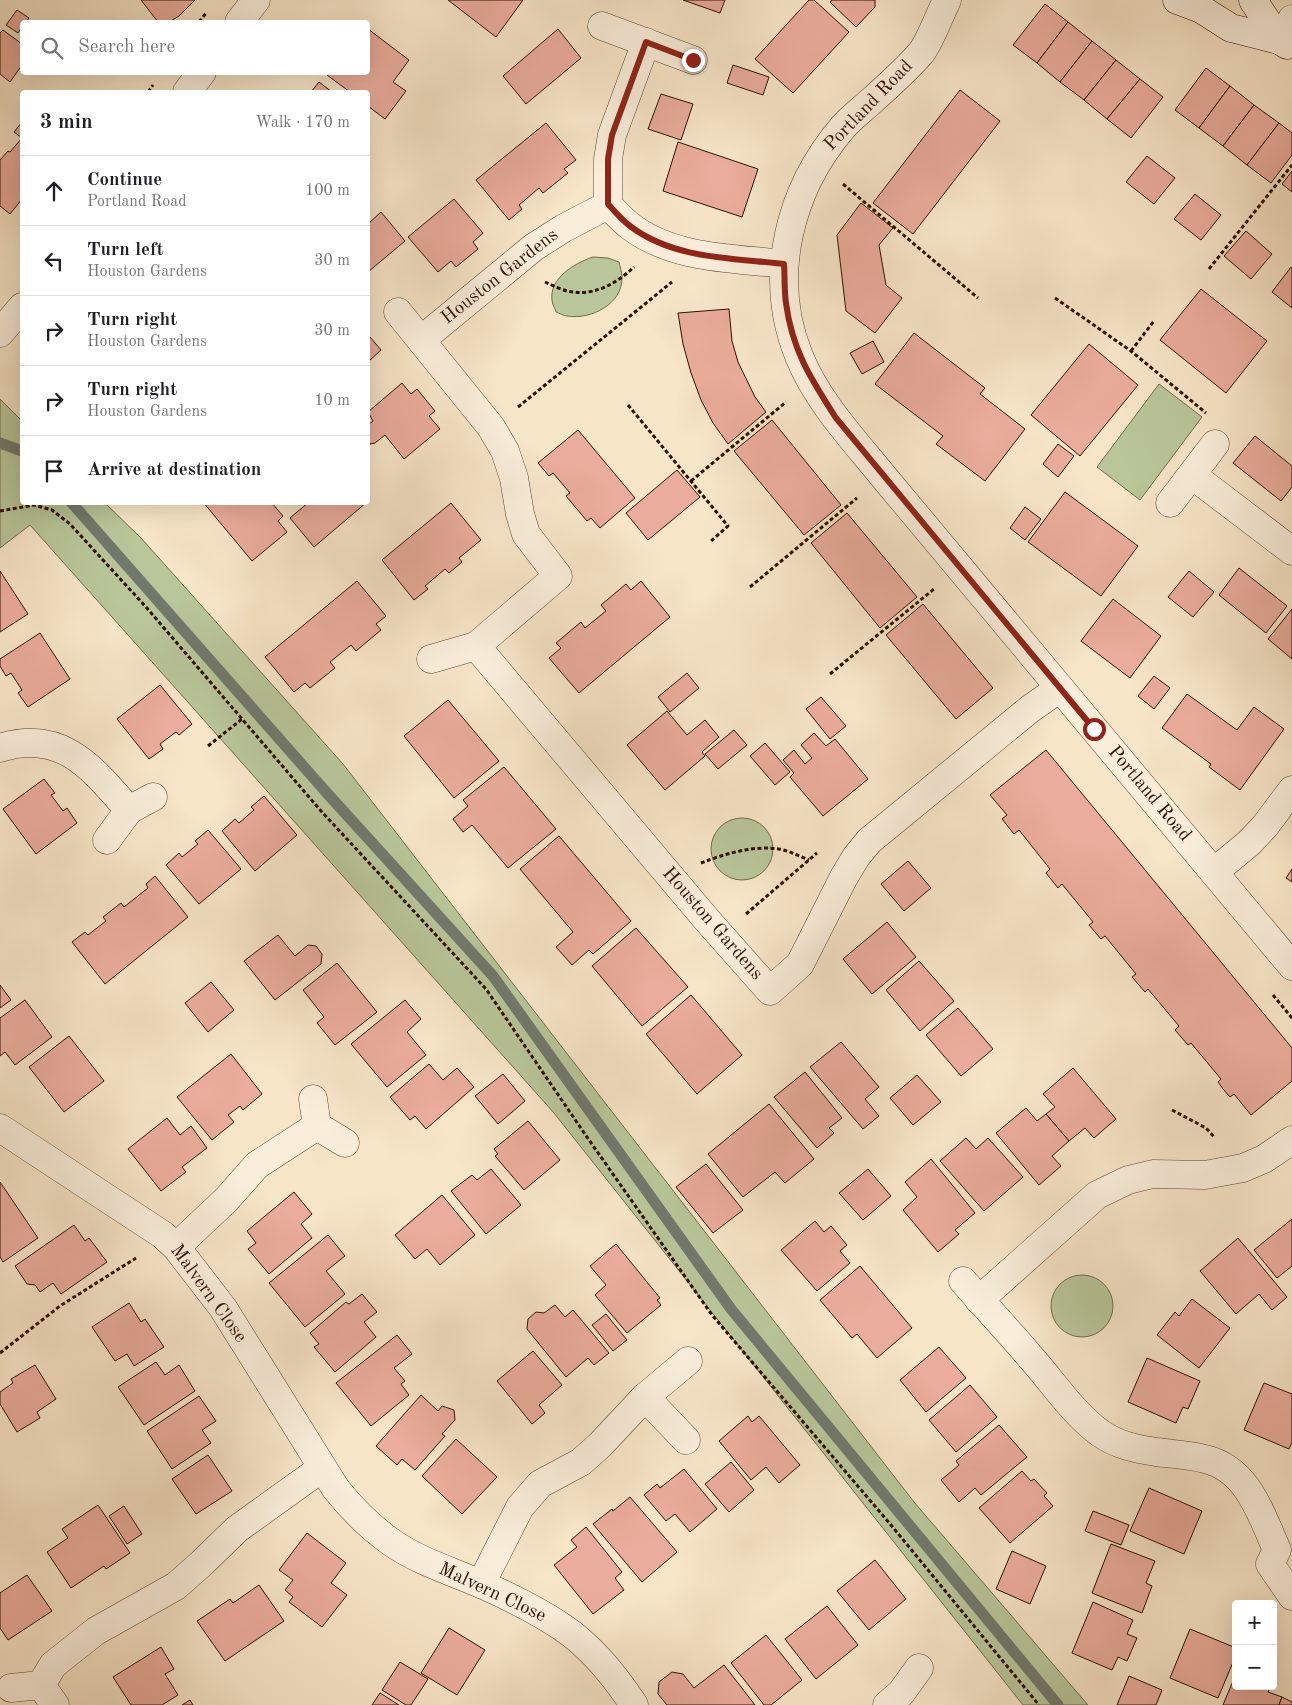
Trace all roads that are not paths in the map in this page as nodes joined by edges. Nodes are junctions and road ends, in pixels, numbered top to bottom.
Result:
1 (256, 0) edge
2 (947, 0) edge
3 (1178, 0) edge
4 (1253, 0) edge
5 (241, 20) edge
6 (602, 26) dead end
7 (1288, 36) edge
8 (646, 42) junction
9 (693, 60) dead end
10 (200, 75) edge
11 (188, 90) edge
12 (608, 204) junction
13 (784, 264) junction
14 (20, 309) edge
15 (398, 312) dead end
16 (0, 333) edge
17 (421, 340) junction
18 (1215, 444) dead end
19 (1192, 475) junction
20 (1170, 503) dead end
21 (1292, 551) edge
22 (476, 646) junction
23 (431, 658) dead end
24 (1060, 688) junction
25 (0, 748) edge
26 (1292, 790) edge
27 (153, 796) dead end
28 (129, 810) junction
29 (107, 840) dead end
30 (1214, 872) junction
31 (1292, 966) edge
32 (313, 1099) dead end
33 (317, 1126) junction
34 (0, 1128) edge
35 (1292, 1140) edge
36 (345, 1143) dead end
37 (170, 1241) junction
38 (688, 1361) dead end
39 (645, 1397) junction
40 (686, 1440) dead end
41 (322, 1468) junction
42 (1284, 1548) edge
43 (481, 1584) junction
44 (1292, 1596) edge
45 (919, 1668) dead end
46 (11, 1688) dead end
47 (48, 1695) edge
48 (634, 1705) edge
49 (887, 1705) edge

1 - 5 street
2 - 13 street, Portland Road
3 - 7 street
4 - 7 street
6 - 8 street
8 - 9 street
8 - 12 street
10 - 11 street
12 - 13 street
12 - 17 street, Houston Gardens
13 - 24 street, Portland Road
14 - 16 street
15 - 17 street
17 - 22 street
18 - 19 street
19 - 20 street
19 - 21 street
22 - 23 street
22 - 24 street, Houston Gardens
24 - 30 street, Portland Road
25 - 28 street
26 - 30 street
27 - 28 street
28 - 29 street
30 - 31 street, Portland Road
32 - 33 street
33 - 36 street
33 - 37 street
34 - 37 street, Malvern Close
35 - 42 street
37 - 41 street, Malvern Close
38 - 39 street
39 - 40 street
39 - 43 street
41 - 43 street, Malvern Close
41 - 47 street
42 - 44 street
43 - 48 street, Malvern Close
45 - 49 street
46 - 47 street

